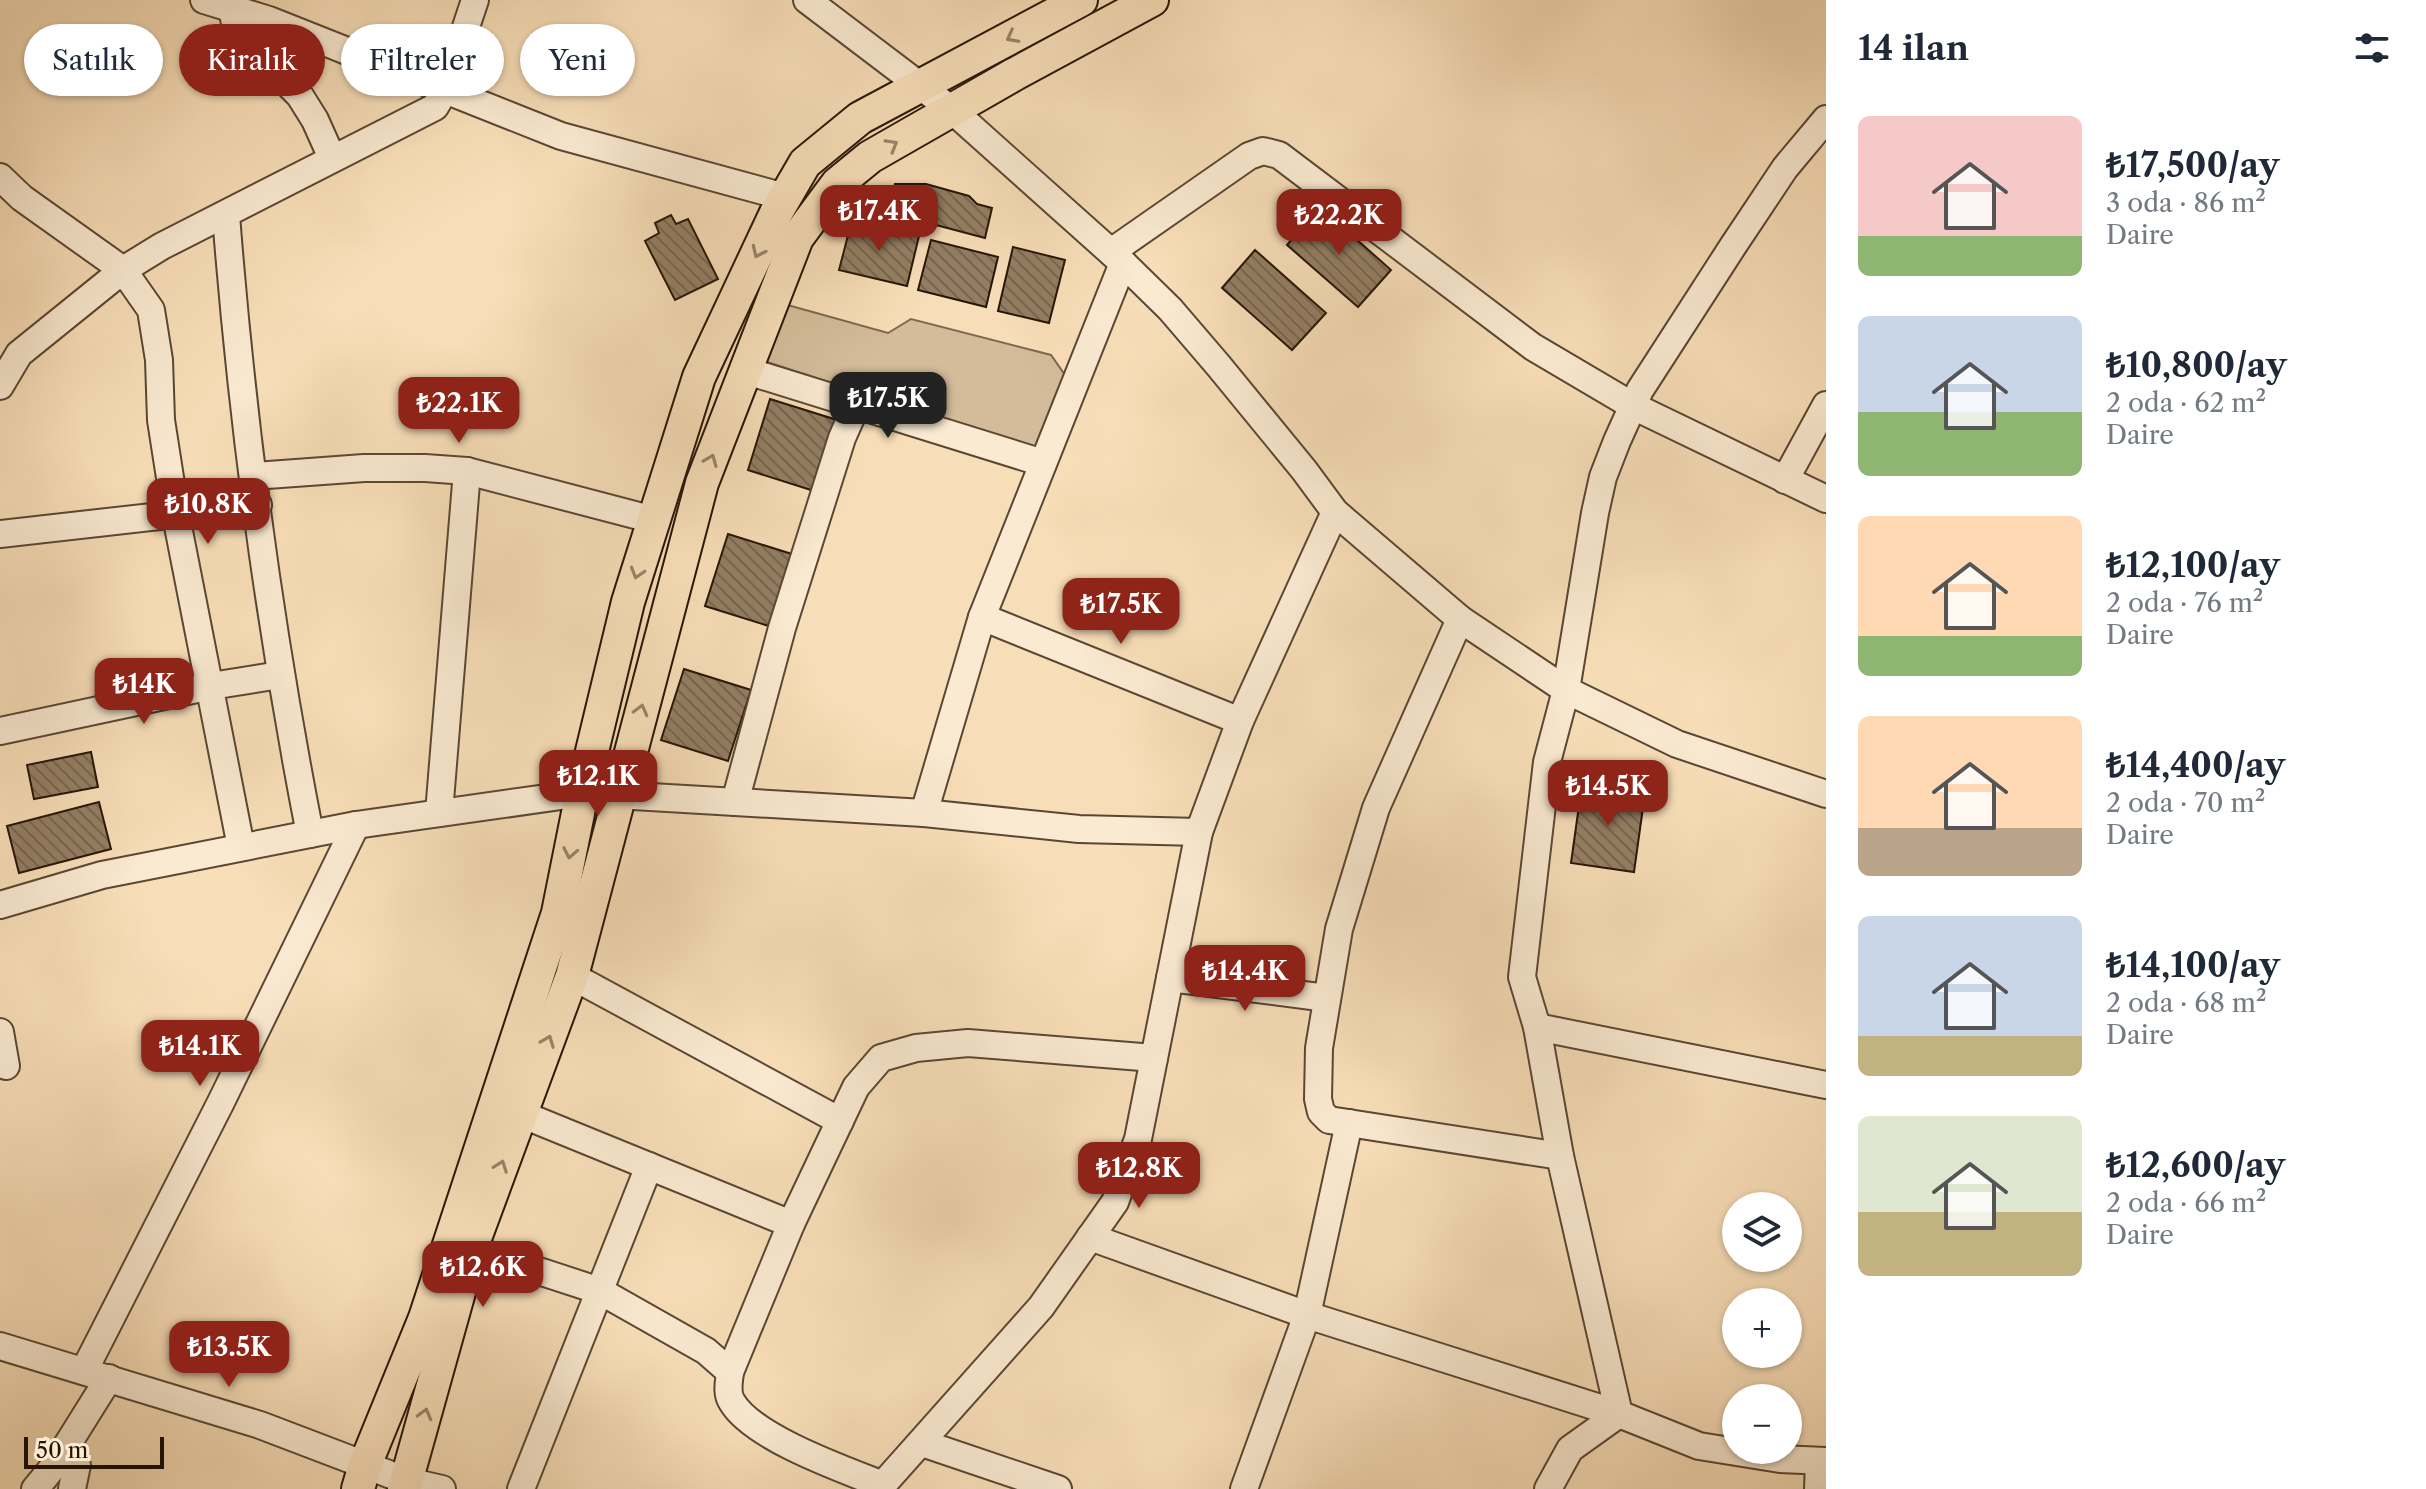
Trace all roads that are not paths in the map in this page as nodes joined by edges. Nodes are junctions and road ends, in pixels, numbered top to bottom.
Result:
1 (204, 0) edge
2 (475, 0) edge
3 (807, 0) edge
4 (1081, 0) edge
5 (1152, 0) edge
6 (232, 9) junction
7 (467, 24) edge
8 (341, 49) edge
9 (920, 87) junction
10 (441, 96) edge
11 (460, 96) edge
12 (952, 110) junction
13 (1826, 119) edge
14 (332, 158) junction
15 (0, 177) edge
16 (785, 197) junction
17 (226, 215) junction
18 (1117, 258) junction
19 (123, 270) junction
20 (747, 371) junction
21 (0, 386) edge
22 (857, 404) junction
23 (1826, 405) edge
24 (1633, 406) junction
25 (1043, 463) junction
26 (467, 471) junction
27 (253, 476) junction
28 (1785, 480) junction
29 (1826, 499) edge
30 (258, 505) junction
31 (1335, 512) junction
32 (176, 516) junction
33 (654, 520) junction
34 (0, 534) edge
35 (982, 617) junction
36 (1460, 619) junction
37 (280, 675) junction
38 (211, 686) junction
39 (1566, 690) junction
40 (1240, 721) junction
41 (0, 731) edge
42 (582, 793) junction
43 (618, 793) junction
44 (1826, 794) edge
45 (735, 802) junction
46 (439, 813) junction
47 (924, 813) junction
48 (356, 825) junction
49 (1199, 832) junction
50 (310, 834) junction
51 (241, 847) junction
52 (0, 905) edge
53 (572, 976) junction
54 (1170, 978) junction
55 (1327, 998) junction
56 (1537, 1027) junction
57 (0, 1032) edge
58 (1154, 1058) junction
59 (6, 1066) dead end
60 (1826, 1085) edge
61 (521, 1114) junction
62 (840, 1121) junction
63 (1349, 1123) junction
64 (1560, 1156) junction
65 (649, 1166) junction
66 (791, 1224) junction
67 (1090, 1237) junction
68 (471, 1249) junction
69 (600, 1291) junction
70 (1307, 1315) junction
71 (0, 1346) edge
72 (730, 1372) junction
73 (96, 1375) junction
74 (1619, 1414) junction
75 (922, 1443) junction
76 (65, 1448) junction
77 (1823, 1461) edge
78 (361, 1477) edge
79 (405, 1485) edge
80 (881, 1487) edge
81 (35, 1489) edge
82 (72, 1489) edge
83 (442, 1489) edge
84 (521, 1489) edge
85 (1058, 1489) edge
86 (1244, 1489) edge
87 (1548, 1489) edge
88 (1818, 1489) edge

1 - 6 street
2 - 7 street
3 - 9 street
4 -> 9 main road
5 - 12 main road
6 - 8 street
6 - 14 street
9 - 12 street
9 - 16 main road
10 - 14 street
11 - 16 street
12 - 18 street
20 -> 12 main road
13 - 24 street
14 - 17 street
15 - 19 street
16 -> 33 main road
17 - 19 street
17 - 27 street
18 - 24 street
18 - 25 street
18 - 31 street
19 - 21 street
19 - 32 street
20 - 22 street
43 -> 20 main road
22 - 25 street
22 - 45 street
23 - 28 street
24 - 28 street
24 - 39 street
25 - 35 street
26 - 27 street
26 - 33 street
26 - 46 street
27 - 30 street
28 - 29 street
30 - 32 street
30 - 37 street
31 - 36 street
31 - 40 street
32 - 34 street
32 - 38 street
33 -> 42 main road
35 - 40 street
35 - 47 street
36 - 39 street
36 - 55 street
37 - 38 street
37 - 50 street
38 - 41 street
38 - 51 street
39 - 44 street
39 - 56 street
40 - 49 street
42 - 43 street
42 - 46 street
42 -> 78 main road
43 - 45 street
43 - 53 main road
45 - 47 street
46 - 48 street
47 - 49 street
48 - 50 street
48 - 73 street
49 - 54 street
50 - 51 street
51 - 52 street
61 -> 53 main road
53 - 62 street
54 - 55 street
54 - 58 street
55 - 63 street
56 - 60 street
56 - 64 street
57 - 59 street
58 - 62 street
58 - 67 street
61 - 65 street
68 -> 61 main road
62 - 66 street
63 - 64 street
63 - 70 street
64 - 74 street
65 - 66 street
65 - 69 street
66 - 72 street
67 - 70 street
67 - 75 street
68 - 69 street
79 -> 68 main road
69 - 72 street
69 - 84 street
70 - 74 street
70 - 86 street
71 - 73 street
72 - 80 street
73 - 76 street
73 - 78 street
74 - 77 street
74 - 87 street
75 - 80 street
75 - 85 street
76 - 81 street
76 - 82 street
77 - 88 street
78 - 79 street
79 - 83 street

